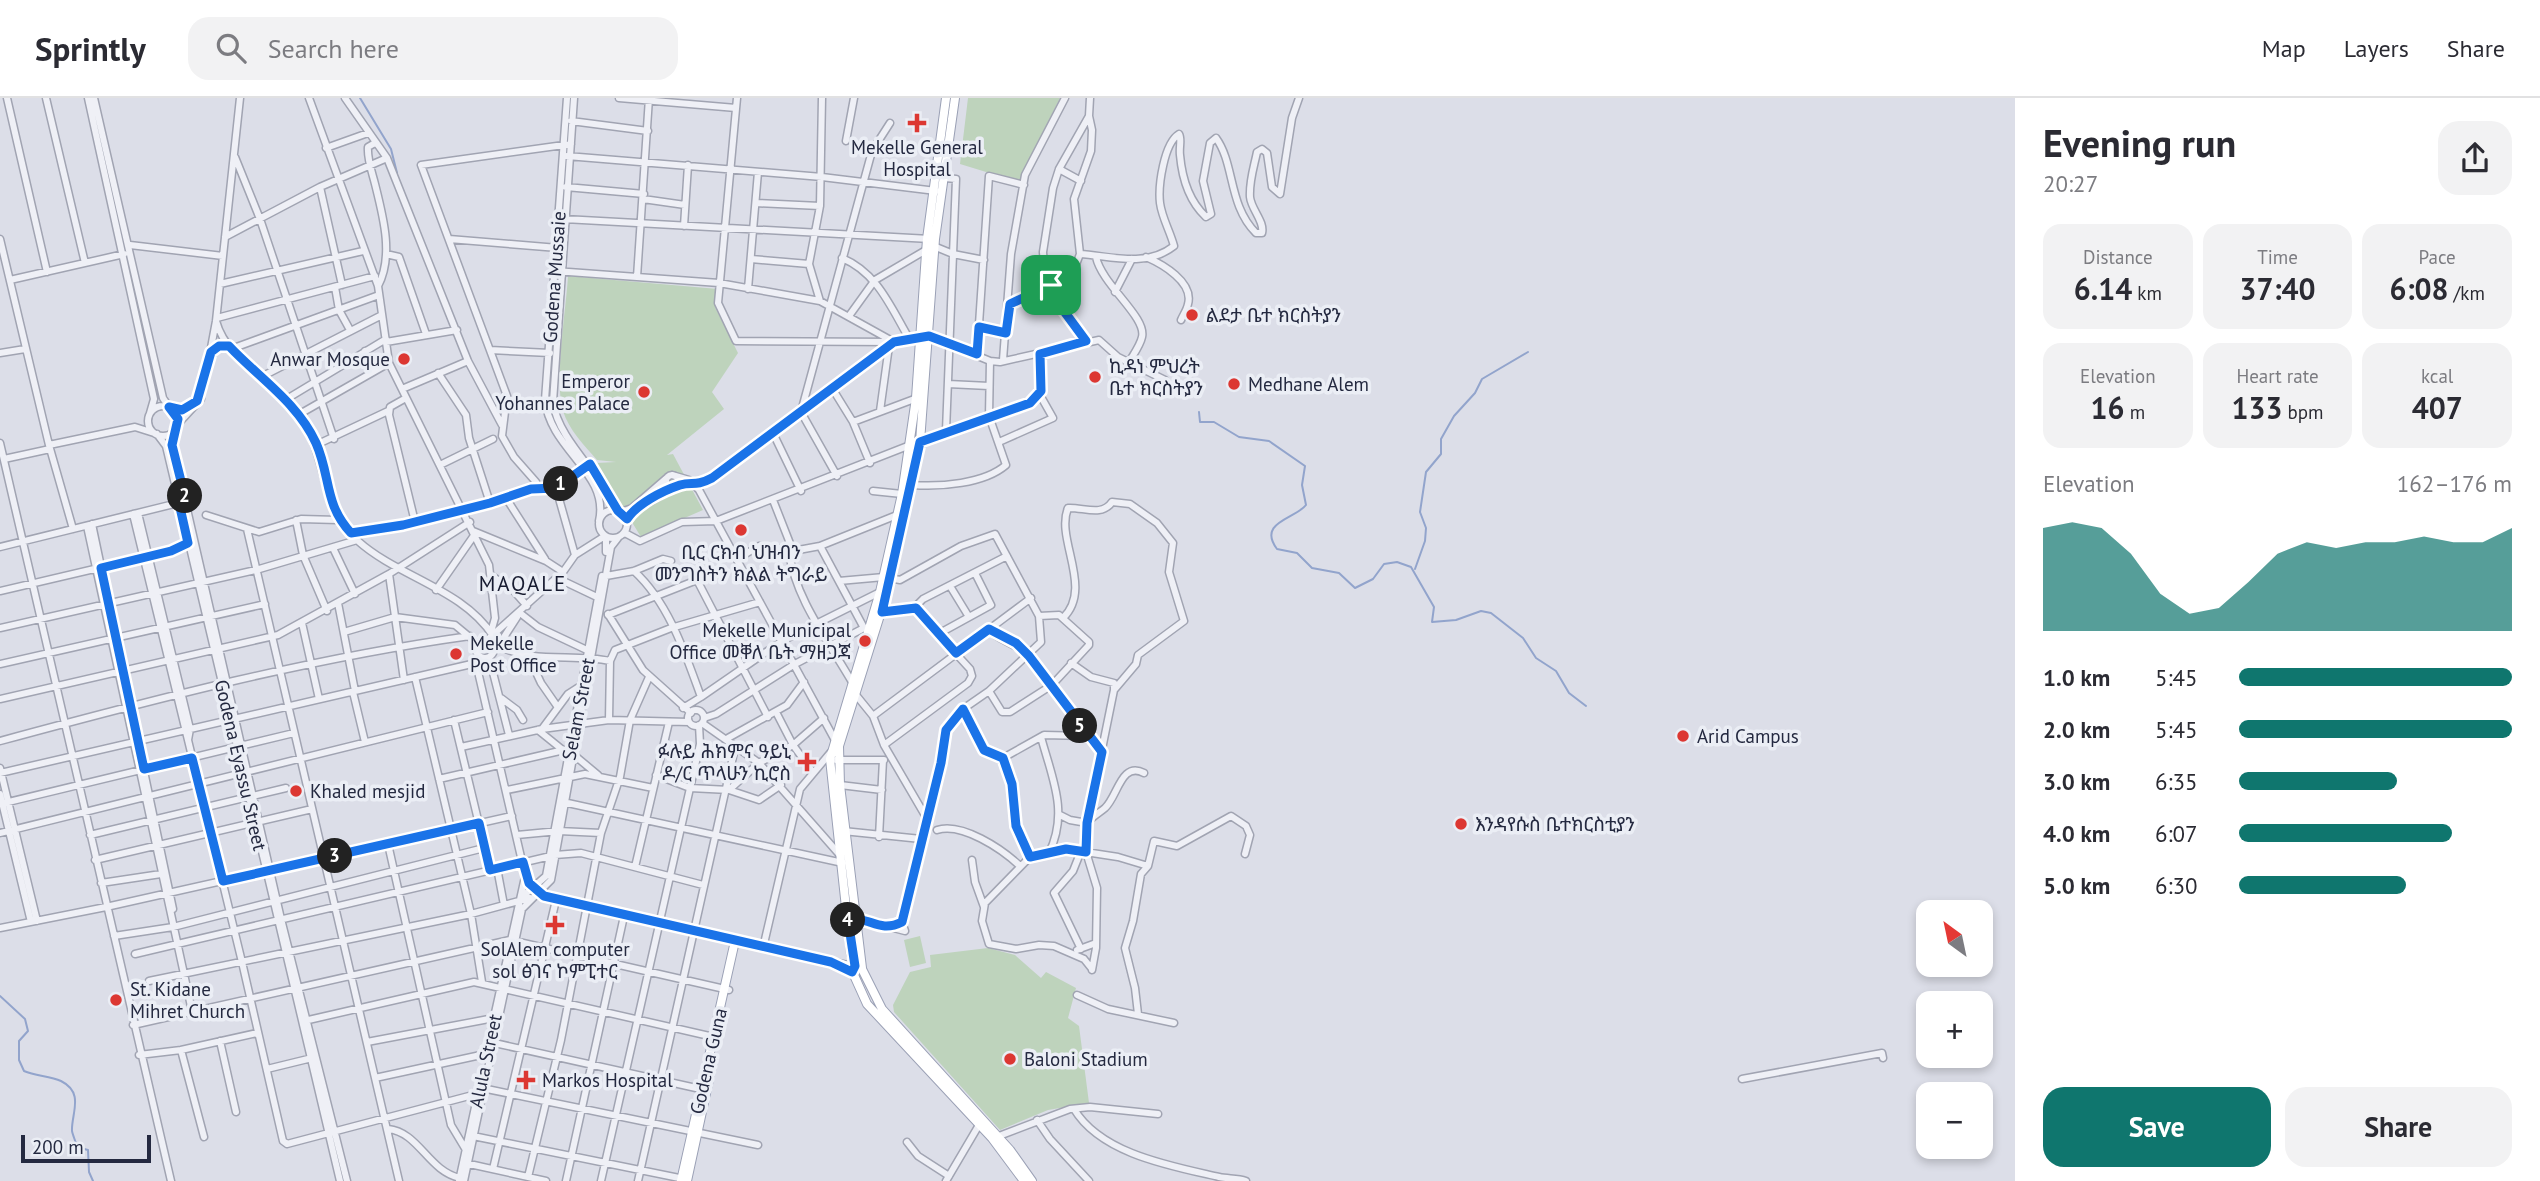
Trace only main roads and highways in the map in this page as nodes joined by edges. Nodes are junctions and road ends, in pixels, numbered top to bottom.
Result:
1 (946, 98) edge
2 (955, 98) edge
3 (943, 161) junction
4 (938, 192) junction
5 (933, 241) junction
6 (924, 338) junction
7 (920, 399) junction
8 (888, 578) junction
9 (870, 629) junction
10 (836, 746) junction
11 (834, 760) junction
12 (841, 831) junction
13 (843, 860) junction
14 (852, 919) junction
15 (851, 954) junction
16 (831, 962) junction
17 (842, 964) junction
18 (856, 969) junction
19 (684, 1180) edge
20 (1024, 1181) edge
21 (1032, 1181) edge

1 - 3 main road
2 - 3 main road
3 - 4 main road
3 - 4 main road
4 - 5 main road
5 - 6 main road
5 - 6 main road
6 - 7 main road
7 - 8 main road
7 - 8 main road
8 - 9 main road
8 - 9 main road
9 - 10 main road
9 - 10 main road
10 - 11 main road
11 - 12 main road
11 - 12 main road
12 - 13 main road
12 - 13 main road
13 - 14 main road
14 - 15 main road
14 - 18 main road
15 - 17 main road
15 - 18 main road
16 - 17 main road
16 - 18 main road
16 - 19 main road, Godena Guna
17 - 18 main road
18 - 20 main road
18 - 21 main road

